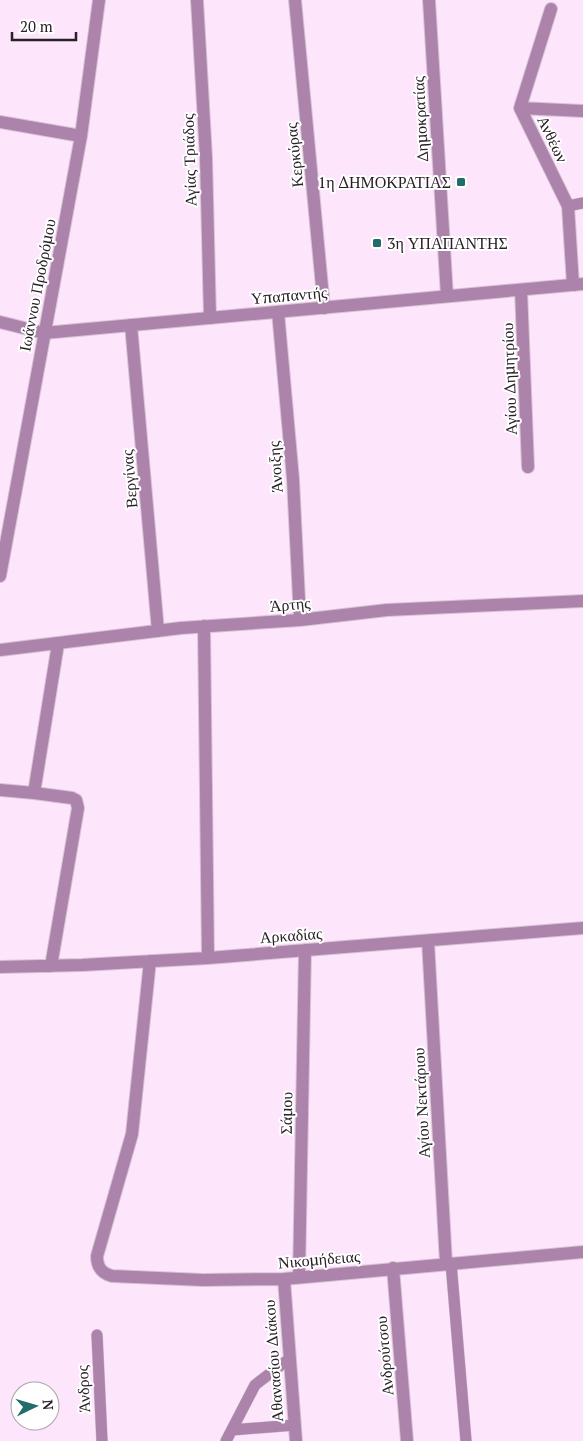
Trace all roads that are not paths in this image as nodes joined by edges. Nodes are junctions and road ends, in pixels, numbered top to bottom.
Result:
1 (100, 0) edge
2 (197, 0) edge
3 (295, 0) edge
4 (429, 0) edge
5 (551, 9) dead end
6 (520, 108) junction
7 (583, 111) edge
8 (0, 122) edge
9 (81, 136) junction
10 (583, 203) edge
11 (568, 206) junction
12 (578, 284) edge
13 (522, 290) junction
14 (447, 296) junction
15 (324, 308) junction
16 (278, 312) junction
17 (210, 318) junction
18 (0, 322) edge
19 (132, 325) junction
20 (44, 333) junction
21 (528, 467) dead end
22 (0, 576) edge
23 (583, 601) edge
24 (300, 620) junction
25 (204, 626) junction
26 (158, 631) junction
27 (58, 644) junction
28 (0, 650) edge
29 (0, 790) edge
30 (34, 793) junction
31 (583, 928) edge
32 (428, 941) junction
33 (305, 950) junction
34 (208, 958) junction
35 (150, 962) junction
36 (52, 966) junction
37 (0, 967) edge
38 (583, 1252) edge
39 (449, 1263) junction
40 (393, 1268) junction
41 (299, 1277) junction
42 (284, 1279) junction
43 (97, 1335) dead end
44 (290, 1359) junction
45 (294, 1425) junction
46 (232, 1430) junction
47 (102, 1441) edge
48 (226, 1441) edge
49 (296, 1441) edge
50 (407, 1441) edge
51 (466, 1441) edge

1 - 9 street, Ιωάννου Προδρόμου
2 - 17 street, Αγίας Τριάδος
3 - 15 street, Κερκύρας
4 - 14 street, Δημοκρατίας
5 - 6 street, Ανθέων
6 - 7 street
6 - 11 street, Ανθέων
8 - 9 street
9 - 20 street, Ιωάννου Προδρόμου
10 - 11 lane
11 - 12 street, Ανθέων
12 - 13 street, Υπαπαντής
13 - 14 street, Υπαπαντής
13 - 21 street, Αγίου Δημητρίου
14 - 15 street, Υπαπαντής
15 - 16 street, Υπαπαντής
16 - 17 street, Υπαπαντής
16 - 24 street, Άνοιξης
17 - 19 street, Υπαπαντής
18 - 20 street, Υπαπαντής
19 - 20 street, Υπαπαντής
19 - 26 street, Βεργίνας
20 - 22 street, Ιωάννου Προδρόμου
23 - 24 street, Άρτης
24 - 25 street, Άρτης
25 - 26 street, Άρτης
25 - 34 street
26 - 27 street, Άρτης
27 - 28 street, Άρτης
27 - 30 street
29 - 30 street
30 - 36 street
31 - 32 street, Αρκαδίας
32 - 33 street, Αρκαδίας
32 - 39 street, Αγίου Νεκτάριου
33 - 34 street, Αρκαδίας
33 - 41 street, Σάμου
34 - 35 street, Αρκαδίας
35 - 36 street, Αρκαδίας
35 - 42 street, Νικομήδειας
36 - 37 street, Αρκαδίας
38 - 39 street, Νικομήδειας
39 - 40 street, Νικομήδειας
39 - 51 lane
40 - 41 street, Νικομήδειας
40 - 50 street, Ανδρούτσου
41 - 42 street, Νικομήδειας
42 - 44 street, Αθανασίου Διάκου
43 - 47 lane, Άνδρος
44 - 45 street, Αθανασίου Διάκου
44 - 46 lane
45 - 46 lane
45 - 49 street, Αθανασίου Διάκου
46 - 48 lane

